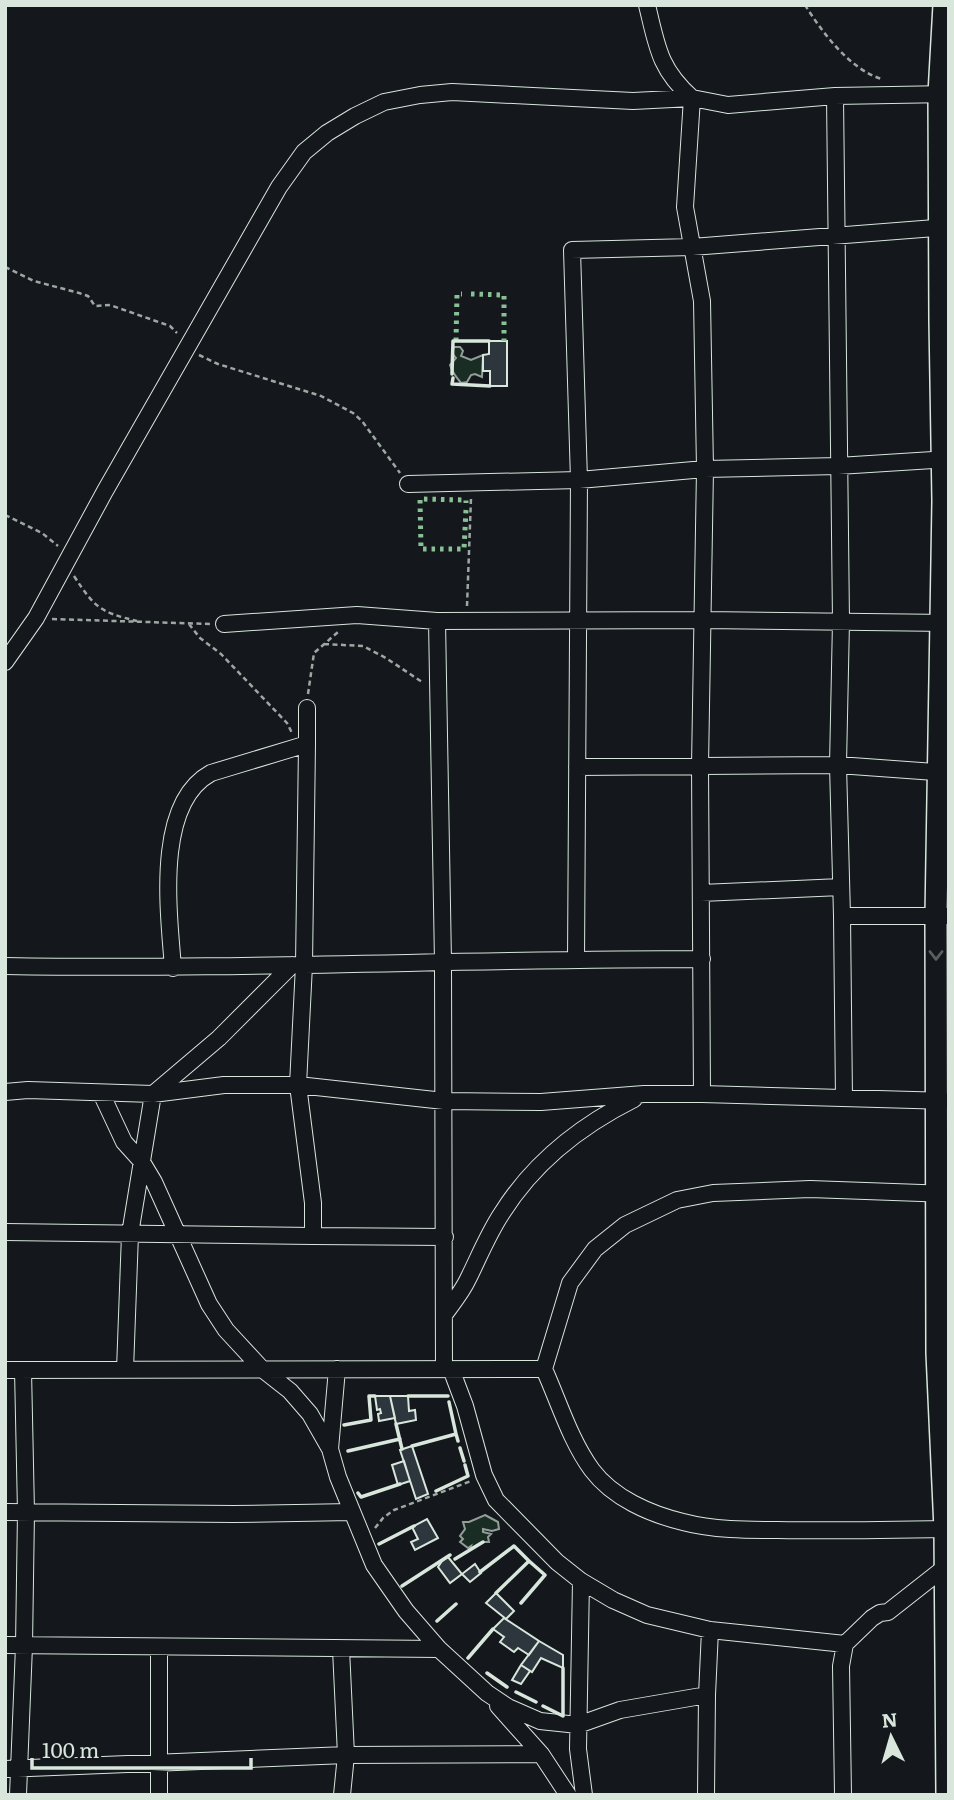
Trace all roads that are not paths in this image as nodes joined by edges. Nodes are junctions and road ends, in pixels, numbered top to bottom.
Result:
1 (647, 5) edge
2 (944, 5) edge
3 (944, 94) edge
4 (835, 96) junction
5 (692, 98) junction
6 (944, 227) edge
7 (835, 237) junction
8 (692, 247) junction
9 (945, 377) edge
10 (946, 459) edge
11 (838, 466) junction
12 (705, 469) junction
13 (579, 480) junction
14 (408, 484) road end
15 (579, 619) junction
16 (704, 620) junction
17 (436, 621) junction
18 (841, 621) junction
19 (945, 623) edge
20 (224, 624) road end
21 (5, 662) edge
22 (307, 708) road end
23 (301, 745) junction
24 (838, 765) junction
25 (577, 766) junction
26 (700, 766) junction
27 (944, 772) edge
28 (841, 887) junction
29 (701, 893) junction
30 (842, 916) junction
31 (942, 916) edge
32 (576, 959) junction
33 (702, 959) junction
34 (443, 962) junction
35 (298, 965) junction
36 (5, 966) edge
37 (173, 968) junction
38 (298, 1085) junction
39 (5, 1092) edge
40 (101, 1093) junction
41 (153, 1094) junction
42 (644, 1094) junction
43 (702, 1094) junction
44 (844, 1098) junction
45 (942, 1100) edge
46 (444, 1101) junction
47 (142, 1162) junction
48 (943, 1194) edge
49 (5, 1232) edge
50 (130, 1234) junction
51 (179, 1234) junction
52 (313, 1236) junction
53 (445, 1237) junction
54 (444, 1315) junction
55 (261, 1369) junction
56 (337, 1369) junction
57 (448, 1369) junction
58 (544, 1369) junction
59 (5, 1370) edge
60 (23, 1370) junction
61 (125, 1370) junction
62 (330, 1449) junction
63 (5, 1512) edge
64 (26, 1512) junction
65 (352, 1512) junction
66 (947, 1529) edge
67 (944, 1569) junction
68 (581, 1581) junction
69 (710, 1630) junction
70 (845, 1644) junction
71 (5, 1645) edge
72 (24, 1646) junction
73 (159, 1647) junction
74 (341, 1649) junction
75 (439, 1649) junction
76 (487, 1693) junction
77 (707, 1695) junction
78 (578, 1724) junction
79 (541, 1754) junction
80 (346, 1755) junction
81 (159, 1761) junction
82 (12, 1768) edge
83 (18, 1795) edge
84 (159, 1795) edge
85 (342, 1795) edge
86 (568, 1795) edge
87 (583, 1795) edge
88 (706, 1795) edge
89 (843, 1795) edge
90 (947, 1795) edge

1 - 5 street
2 - 3 main road
3 - 4 street
3 - 6 main road
4 - 5 street
4 - 7 street
5 - 8 street
5 - 21 street
6 - 7 street
6 - 9 main road
7 - 8 street
7 - 11 street
8 - 12 street
8 - 13 street
9 - 10 main road
10 - 11 street
10 - 19 main road
11 - 12 street
11 - 18 street
12 - 13 street
12 - 16 street
13 - 14 street
13 - 15 street
15 - 16 street
15 - 17 street
15 - 25 street
16 - 18 street
16 - 26 street
17 - 20 street
17 - 34 street
18 - 19 street
18 - 24 street
19 - 27 main road
22 - 23 street
23 - 35 street
23 - 37 street
24 - 26 street
24 - 27 street
24 - 28 street
25 - 26 street
25 - 32 street
26 - 29 street
27 - 31 main road
28 - 29 street
28 - 30 street
29 - 33 street
30 - 31 street
30 - 44 street
31 -> 45 main road
32 - 33 street
32 - 34 street
33 - 43 street
34 - 35 street
34 - 46 street
35 - 37 street
35 - 38 street
35 - 41 street
36 - 37 street
38 - 41 street
38 - 46 street
38 - 52 street
39 - 40 street
40 - 41 street
40 - 47 street
41 - 47 street
42 - 43 street
42 - 46 street
42 - 54 street
43 - 44 street
44 - 45 street
45 - 48 main road
46 - 53 street
47 - 50 street
47 - 51 street
48 - 58 street
48 - 66 main road
49 - 50 street
50 - 51 street
50 - 61 street
51 - 52 street
51 - 55 street
52 - 53 street
53 - 54 street
54 - 57 street
55 - 56 street
55 - 61 street
55 - 62 street
56 - 57 street
56 - 62 street
57 - 58 street
57 - 68 street
58 - 66 street
59 - 60 street
60 - 61 street
60 - 64 street
62 - 65 street
63 - 64 street
64 - 65 street
64 - 72 street
65 - 75 street
66 - 67 main road
67 - 70 street
67 - 90 main road
68 - 69 street
68 - 78 street
69 - 70 street
69 - 77 street
70 - 89 street
71 - 72 street
72 - 73 street
72 - 82 street
73 - 74 street
73 - 81 street
74 - 75 street
74 - 80 street
75 - 76 street
76 - 78 street
76 - 79 street
77 - 78 street
77 - 88 street
78 - 87 street
79 - 80 street
79 - 86 street
80 - 81 street
80 - 85 street
81 - 82 street
81 - 84 street
82 - 83 street

